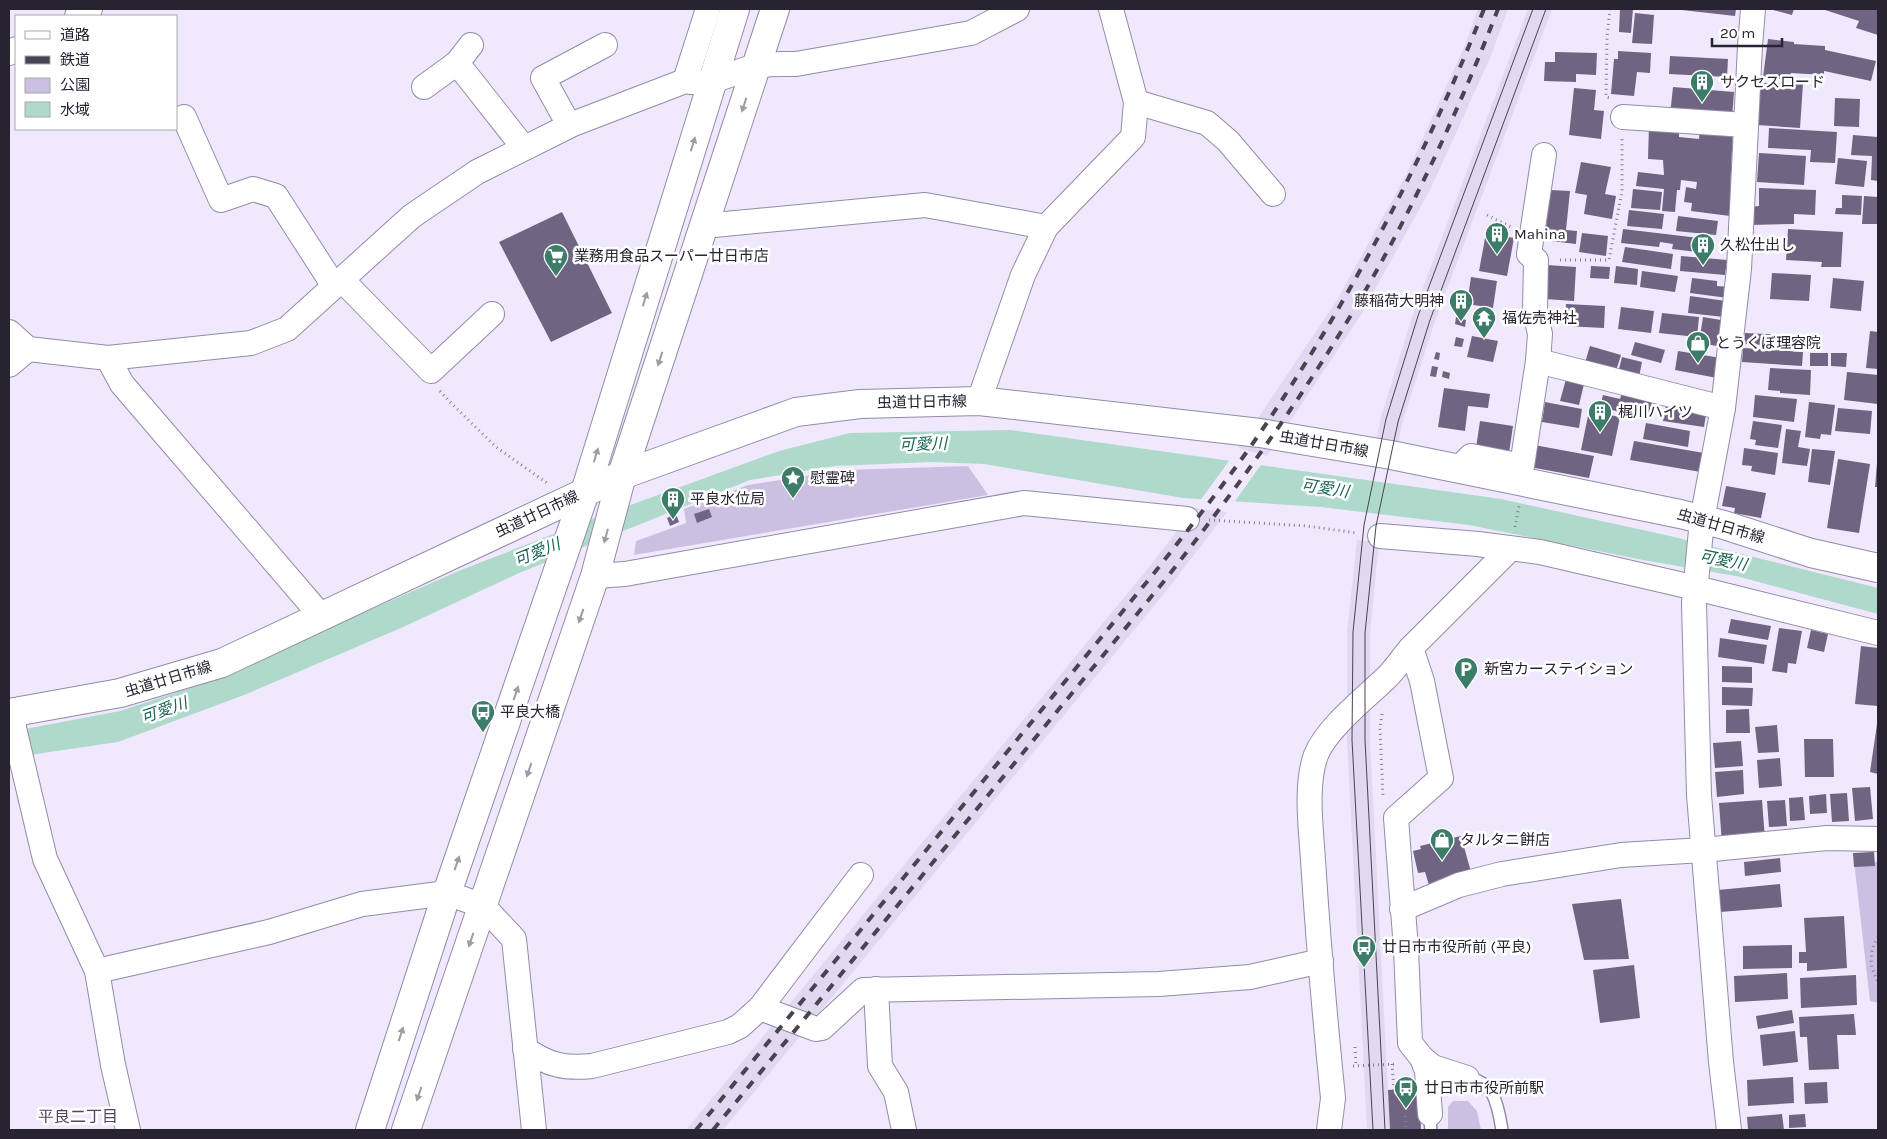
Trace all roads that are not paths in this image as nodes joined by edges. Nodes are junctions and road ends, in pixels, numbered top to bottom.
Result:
1 (90, 9) edge
2 (708, 9) edge
3 (736, 9) edge
4 (775, 9) edge
5 (1017, 9) edge
6 (1111, 9) edge
7 (1753, 9) edge
8 (78, 15) edge
9 (605, 45) dead end
10 (756, 66) junction
11 (713, 81) junction
12 (685, 82) junction
13 (424, 87) dead end
14 (1136, 102) junction
15 (184, 117) dead end
16 (1622, 117) road end
17 (569, 125) junction
18 (1746, 125) junction
19 (524, 148) junction
20 (1544, 155) dead end
21 (1273, 194) dead end
22 (704, 226) junction
23 (1046, 227) junction
24 (338, 283) junction
25 (492, 314) dead end
26 (9, 332) edge
27 (28, 349) junction
28 (108, 358) junction
29 (1538, 361) junction
30 (9, 365) edge
31 (979, 401) junction
32 (1723, 408) junction
33 (1458, 469) junction
34 (622, 476) junction
35 (585, 492) junction
36 (1187, 519) road end
37 (1702, 528) junction
38 (1369, 534) road end
39 (1512, 541) junction
40 (1878, 568) edge
41 (596, 573) junction
42 (1696, 584) junction
43 (322, 617) junction
44 (1878, 633) edge
45 (1411, 648) junction
46 (12, 718) edge
47 (1878, 839) edge
48 (1703, 850) junction
49 (861, 875) dead end
50 (447, 893) junction
51 (482, 906) junction
52 (1402, 909) junction
53 (1320, 961) junction
54 (97, 971) junction
55 (876, 989) junction
56 (760, 1008) junction
57 (525, 1049) junction
58 (1422, 1058) junction
59 (1467, 1078) junction
60 (1430, 1122) edge
61 (128, 1130) edge
62 (370, 1130) edge
63 (406, 1130) edge
64 (534, 1130) edge
65 (904, 1130) edge
66 (1329, 1130) edge
67 (1502, 1130) edge
68 (1729, 1130) edge

1 - 8 street
2 - 12 street
3 - 11 street
4 - 10 street
5 - 10 street
6 - 14 street
7 - 18 street
9 - 17 street
10 - 11 street
10 -> 22 street
11 - 12 street
35 -> 11 street
12 - 17 street
13 - 19 street
14 - 21 street
14 - 23 street
15 - 24 street
16 - 18 street
17 - 19 street
18 - 32 street
19 - 24 street
20 - 29 street
22 - 23 street
22 -> 34 street
23 - 31 street
24 - 25 street
24 - 28 street
26 - 27 street
27 - 28 street
27 - 30 street
28 - 43 street
29 - 32 street
29 - 33 street
31 - 33 street, 虫道廿日市線
31 - 34 street, 虫道廿日市線
32 - 37 street
33 - 37 street, 虫道廿日市線
34 - 35 street, 虫道廿日市線
34 -> 41 street
35 - 43 street, 虫道廿日市線
50 -> 35 street
36 - 41 street
37 - 40 street, 虫道廿日市線
37 - 42 street
38 - 39 street
39 - 42 street
39 - 45 street
41 -> 51 street
42 - 44 street
42 - 48 street
43 - 46 street, 虫道廿日市線
45 - 52 street
45 - 53 street
46 - 54 street
47 - 48 street
48 - 52 street
48 - 68 street
49 - 56 street
50 - 51 street
50 - 54 street
62 -> 50 street
51 - 57 street
51 -> 63 street
52 - 58 street
53 - 55 street
53 - 66 street
54 - 61 street
55 - 56 street
55 - 65 street
56 - 57 street
57 - 64 street
58 - 59 street
58 - 60 street
59 - 60 lane
59 - 67 lane

